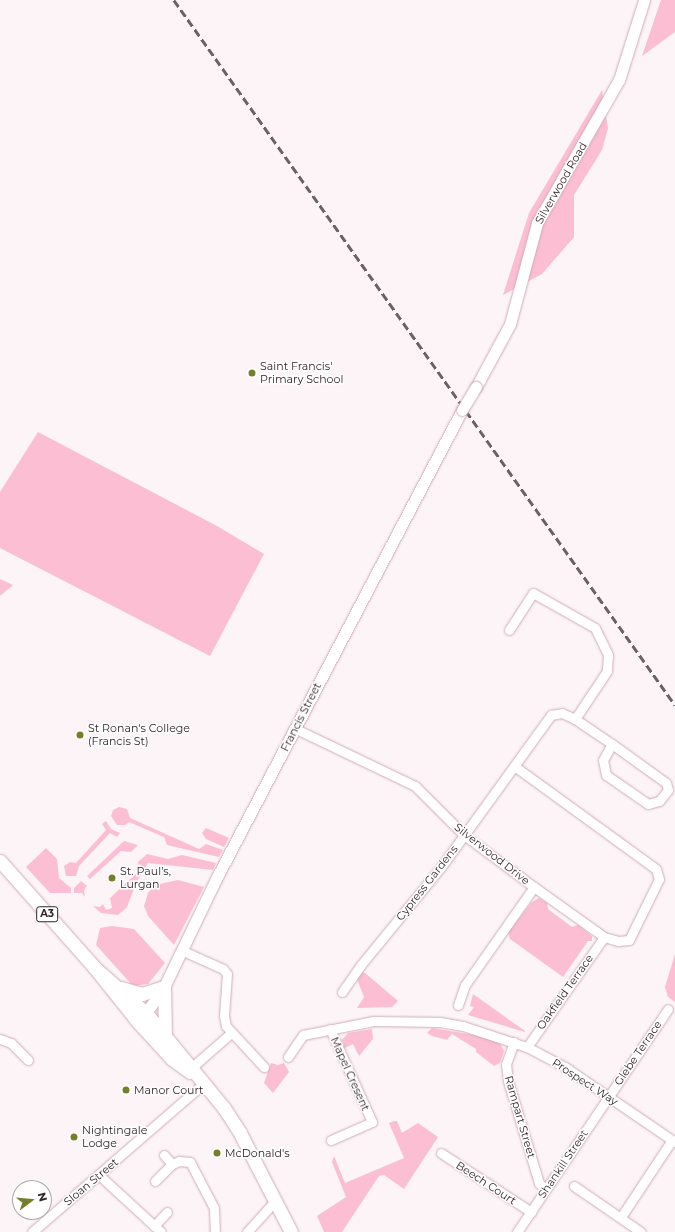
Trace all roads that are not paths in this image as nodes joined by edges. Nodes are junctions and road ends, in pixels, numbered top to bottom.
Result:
1 (644, 0) edge
2 (462, 410) joint
3 (509, 630) dead end
4 (575, 719) junction
5 (296, 729) junction
6 (612, 744) junction
7 (514, 766) junction
8 (464, 835) junction
9 (0, 861) edge
10 (534, 887) junction
11 (604, 936) junction
12 (181, 950) junction
13 (94, 967) junction
14 (164, 987) junction
15 (120, 988) junction
16 (342, 992) dead end
17 (458, 1005) dead end
18 (668, 1009) dead end
19 (142, 1018) junction
20 (330, 1029) junction
21 (231, 1033) junction
22 (165, 1035) junction
23 (0, 1039) edge
24 (514, 1042) junction
25 (527, 1047) junction
26 (288, 1057) dead end
27 (28, 1060) dead end
28 (264, 1063) dead end
29 (191, 1068) junction
30 (202, 1082) junction
31 (609, 1097) junction
32 (331, 1140) dead end
33 (673, 1141) edge
34 (441, 1153) dead end
35 (164, 1155) dead end
36 (172, 1164) junction
37 (99, 1175) junction
38 (155, 1181) dead end
39 (574, 1186) dead end
40 (545, 1189) junction
41 (275, 1201) junction
42 (167, 1212) dead end
43 (531, 1212) junction
44 (621, 1217) junction
45 (158, 1229) edge
46 (32, 1232) edge
47 (214, 1232) edge
48 (246, 1232) edge
49 (291, 1232) edge
50 (517, 1232) edge
51 (641, 1232) edge

1 - 2 main road, Silverwood Road, bridge
2 - 5 main road, Francis Street
3 - 4 street
4 - 6 street, Cypress Gardens
4 - 7 street, Cypress Gardens
5 - 8 street, Silverwood Drive
5 - 12 main road, Francis Street
6 - 6 street, Cypress Gardens
7 - 8 street, Cypress Gardens
7 - 11 street
8 - 10 street, Silverwood Drive
8 - 16 street, Cypress Gardens
9 - 13 highway, A3
10 - 11 street, Silverwood Drive
10 - 17 street
11 - 25 street, Oakfield Terrace
12 - 14 main road, Francis Street
12 - 21 street
13 - 15 highway, A3
13 - 19 highway, A3
14 - 15 highway
14 - 19 main road, Francis Street
14 - 22 highway
15 - 19 highway, A3
18 - 31 street, Glebe Terrace
19 - 22 highway, A3
19 - 30 highway, A3
20 - 24 street, Prospect Way
20 - 26 street, Prospect Way
20 - 32 street, Mapel Cresent
21 - 28 street
21 - 29 street
22 - 29 highway, A3
23 - 27 street
24 - 25 street, Prospect Way
24 - 40 street, Rampart Street
25 - 31 street, Prospect Way
29 - 30 highway, A3
30 - 37 street, Sloan Street
30 - 41 highway, A3
31 - 33 street, Prospect Way
31 - 40 street, Shankill Street
33 - 44 street
34 - 43 street, Beech Court
35 - 36 street
36 - 38 street
36 - 47 street
37 - 45 street
37 - 46 street, Sloan Street
39 - 44 street
40 - 43 street, Shankill Street
41 - 48 street
41 - 49 highway, A3
42 - 45 street
43 - 50 street, Shankill Street
44 - 51 street

